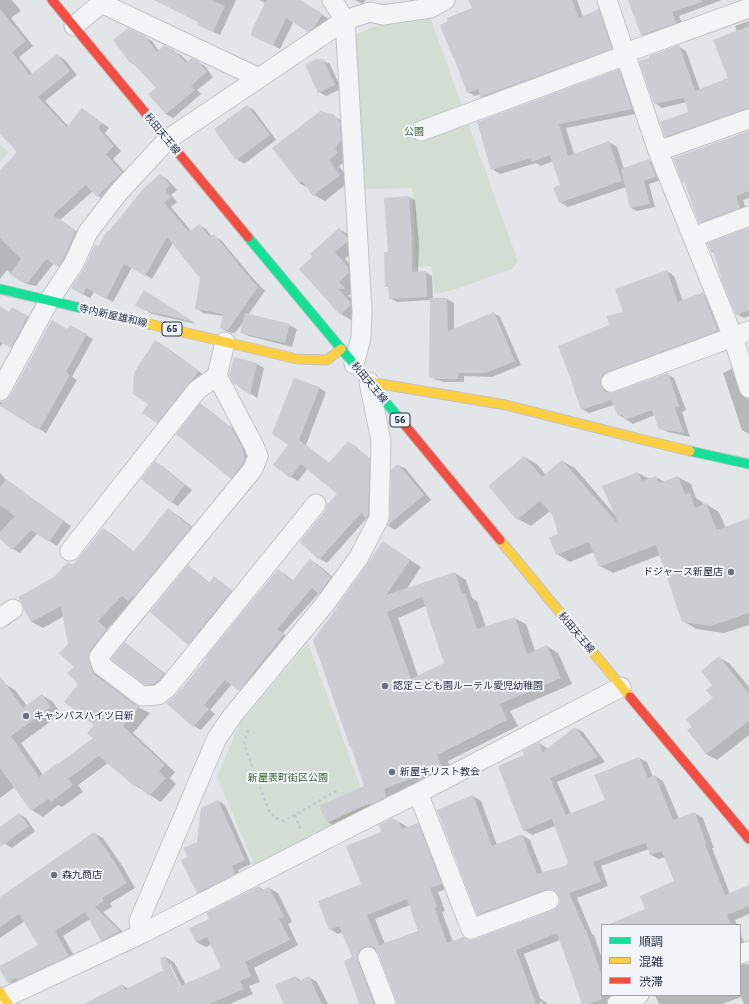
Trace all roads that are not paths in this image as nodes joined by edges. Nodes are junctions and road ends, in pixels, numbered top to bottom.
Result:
1 (52, 0) edge
2 (332, 0) edge
3 (445, 0) edge
4 (606, 0) edge
5 (103, 2) edge
6 (387, 7) edge
7 (749, 8) edge
8 (345, 20) junction
9 (74, 26) junction
10 (625, 54) junction
11 (259, 78) junction
12 (749, 119) edge
13 (420, 131) dead end
14 (167, 140) junction
15 (658, 151) junction
16 (749, 216) edge
17 (693, 237) junction
18 (0, 290) edge
19 (49, 301) junction
20 (741, 334) edge
21 (225, 342) junction
22 (341, 349) junction
23 (354, 364) junction
24 (217, 376) junction
25 (369, 382) junction
26 (611, 382) dead end
27 (749, 388) edge
28 (0, 391) edge
29 (749, 464) edge
30 (316, 504) dead end
31 (70, 551) dead end
32 (621, 687) junction
33 (418, 793) junction
34 (749, 840) edge
35 (549, 900) dead end
36 (141, 934) junction
37 (368, 957) dead end
38 (636, 996) edge
39 (4, 998) edge
40 (386, 1004) edge
41 (616, 1004) edge

1 - 9 main road, 秋田天王線 / 56
2 - 8 street
3 - 6 street
4 - 10 street
5 - 9 street
5 - 11 street
6 - 8 street
7 - 10 street
8 - 11 street
8 - 23 street
9 - 14 main road, 秋田天王線 / 56
10 - 13 street
10 - 15 street
11 - 14 street
12 - 15 street
14 - 19 street
14 - 22 main road, 秋田天王線 / 56
15 - 17 street
16 - 17 street
17 - 20 street
18 - 19 main road, 寺内新屋雄和線 / 65
19 - 21 main road, 寺内新屋雄和線 / 65
19 - 28 street
20 - 26 street
20 - 27 street
21 - 22 main road, 寺内新屋雄和線 / 65
21 - 24 street
22 - 23 main road, 秋田天王線 / 56
23 - 25 main road, 秋田天王線 / 56
24 - 30 street
24 - 31 street
25 - 29 main road
25 - 32 main road, 秋田天王線 / 56
25 - 36 street
32 - 33 street
32 - 34 main road, 秋田天王線 / 56
33 - 35 street
33 - 36 street
36 - 39 street
37 - 40 street
38 - 41 street

